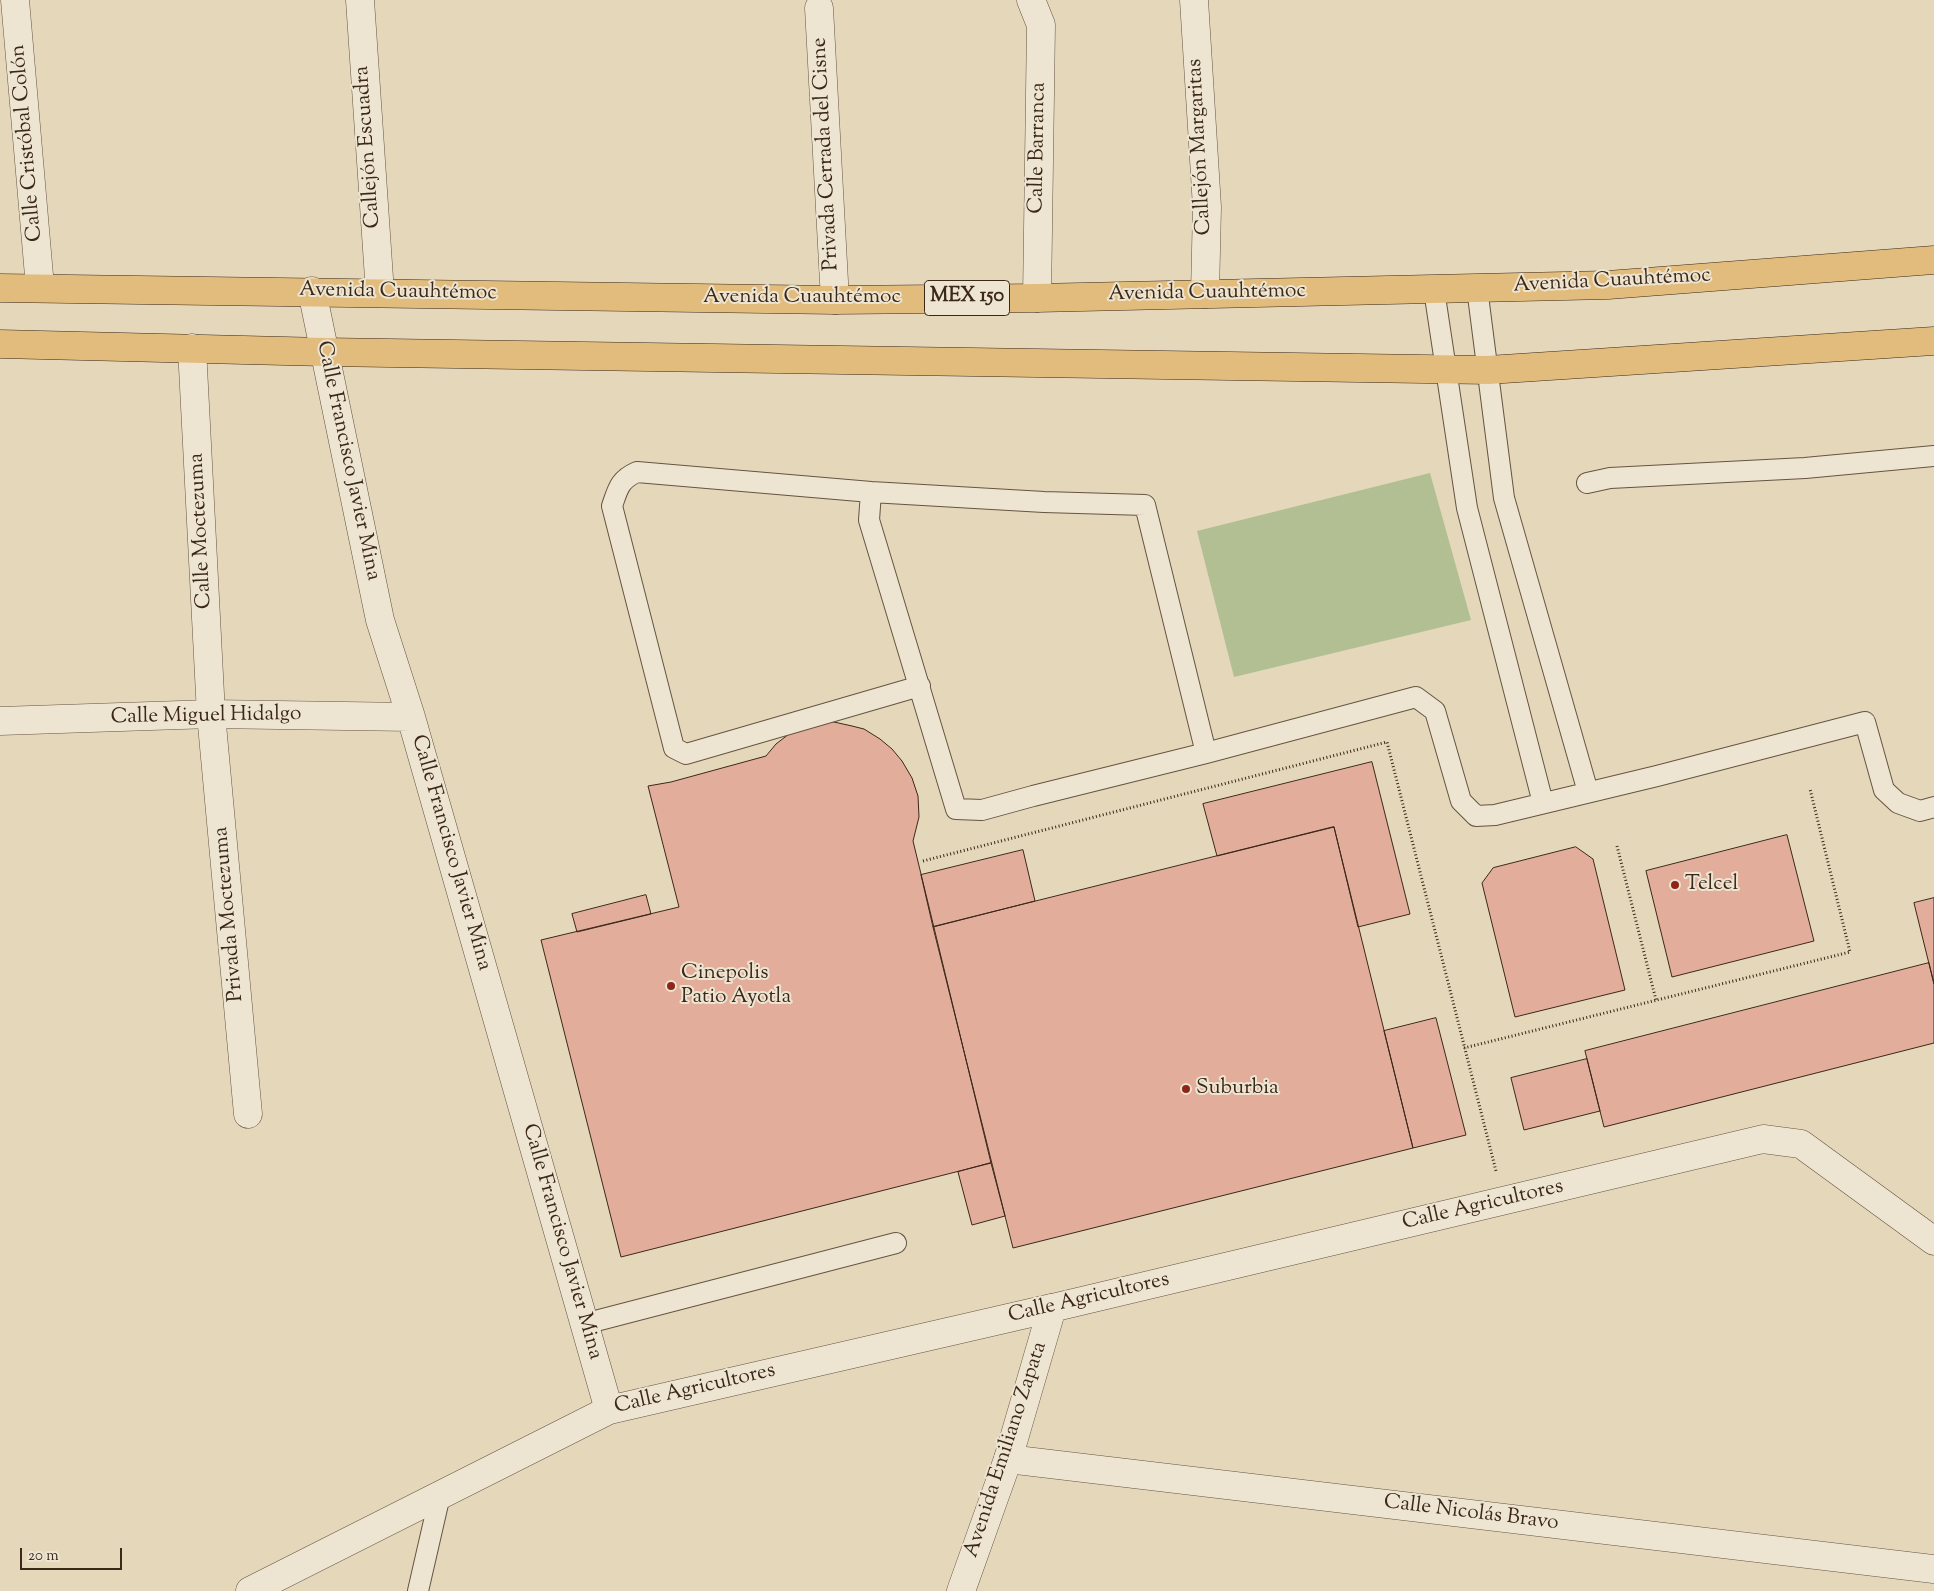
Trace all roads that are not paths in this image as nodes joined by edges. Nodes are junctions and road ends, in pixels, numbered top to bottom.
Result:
1 (15, 0) edge
2 (360, 0) edge
3 (1031, 0) edge
4 (1194, 0) edge
5 (819, 8) dead end
6 (1934, 260) edge
7 (40, 287) junction
8 (0, 288) edge
9 (1477, 288) junction
10 (1434, 290) junction
11 (312, 291) junction
12 (380, 293) junction
13 (1205, 294) junction
14 (1037, 298) junction
15 (835, 300) junction
16 (1934, 342) edge
17 (0, 344) edge
18 (192, 348) junction
19 (325, 352) junction
20 (1446, 368) junction
21 (1488, 370) junction
22 (1934, 456) edge
23 (1587, 483) dead end
24 (872, 492) junction
25 (920, 686) junction
26 (212, 714) junction
27 (411, 718) junction
28 (0, 721) edge
29 (1206, 753) junction
30 (1588, 792) junction
31 (1544, 803) junction
32 (1934, 807) edge
33 (248, 1114) dead end
34 (1934, 1241) edge
35 (896, 1243) dead end
36 (1052, 1308) junction
37 (584, 1324) junction
38 (609, 1410) junction
39 (1008, 1460) junction
40 (440, 1495) junction
41 (1934, 1570) edge
42 (250, 1591) edge
43 (418, 1591) edge
44 (961, 1591) edge

1 - 7 street, Calle Cristóbal Colón
2 - 12 street, Callejón Escuadra
3 - 14 street, Calle Barranca
4 - 13 street, Callejón Margaritas
5 - 15 street, Privada Cerrada del Cisne
6 - 9 main road, Avenida Cuauhtémoc / MEX 150
7 - 8 main road, Avenida Cuauhtémoc / MEX 150
7 - 11 main road, Avenida Cuauhtémoc / MEX 150
9 - 10 main road, Avenida Cuauhtémoc / MEX 150
9 - 21 lane
10 - 13 main road, Avenida Cuauhtémoc / MEX 150
10 - 20 lane
11 - 12 main road, Avenida Cuauhtémoc / MEX 150
11 - 19 street, Calle Francisco Javier Mina
12 - 15 main road, Avenida Cuauhtémoc / MEX 150
13 - 14 main road, Avenida Cuauhtémoc / MEX 150
14 - 15 main road, Avenida Cuauhtémoc / MEX 150
16 - 21 main road
17 - 18 main road
18 - 19 main road
18 - 26 street, Calle Moctezuma
19 - 20 main road
19 - 27 street, Calle Francisco Javier Mina
20 - 21 main road
20 - 31 lane
21 - 30 lane
22 - 23 lane
24 - 25 lane
24 - 25 lane
24 - 29 lane
25 - 29 lane
26 - 27 street, Calle Miguel Hidalgo
26 - 28 street, Calle Miguel Hidalgo
26 - 33 street, Privada Moctezuma
27 - 37 street, Calle Francisco Javier Mina
29 - 31 lane
30 - 31 lane
30 - 32 lane
34 - 36 street, Calle Agricultores
35 - 37 lane
36 - 38 street, Calle Agricultores
36 - 39 street, Avenida Emiliano Zapata
37 - 38 street, Calle Francisco Javier Mina
38 - 40 street, Calle Agricultores
39 - 41 street, Calle Nicolás Bravo
39 - 44 street, Avenida Emiliano Zapata
40 - 42 street, Calle Agricultores
40 - 43 lane

